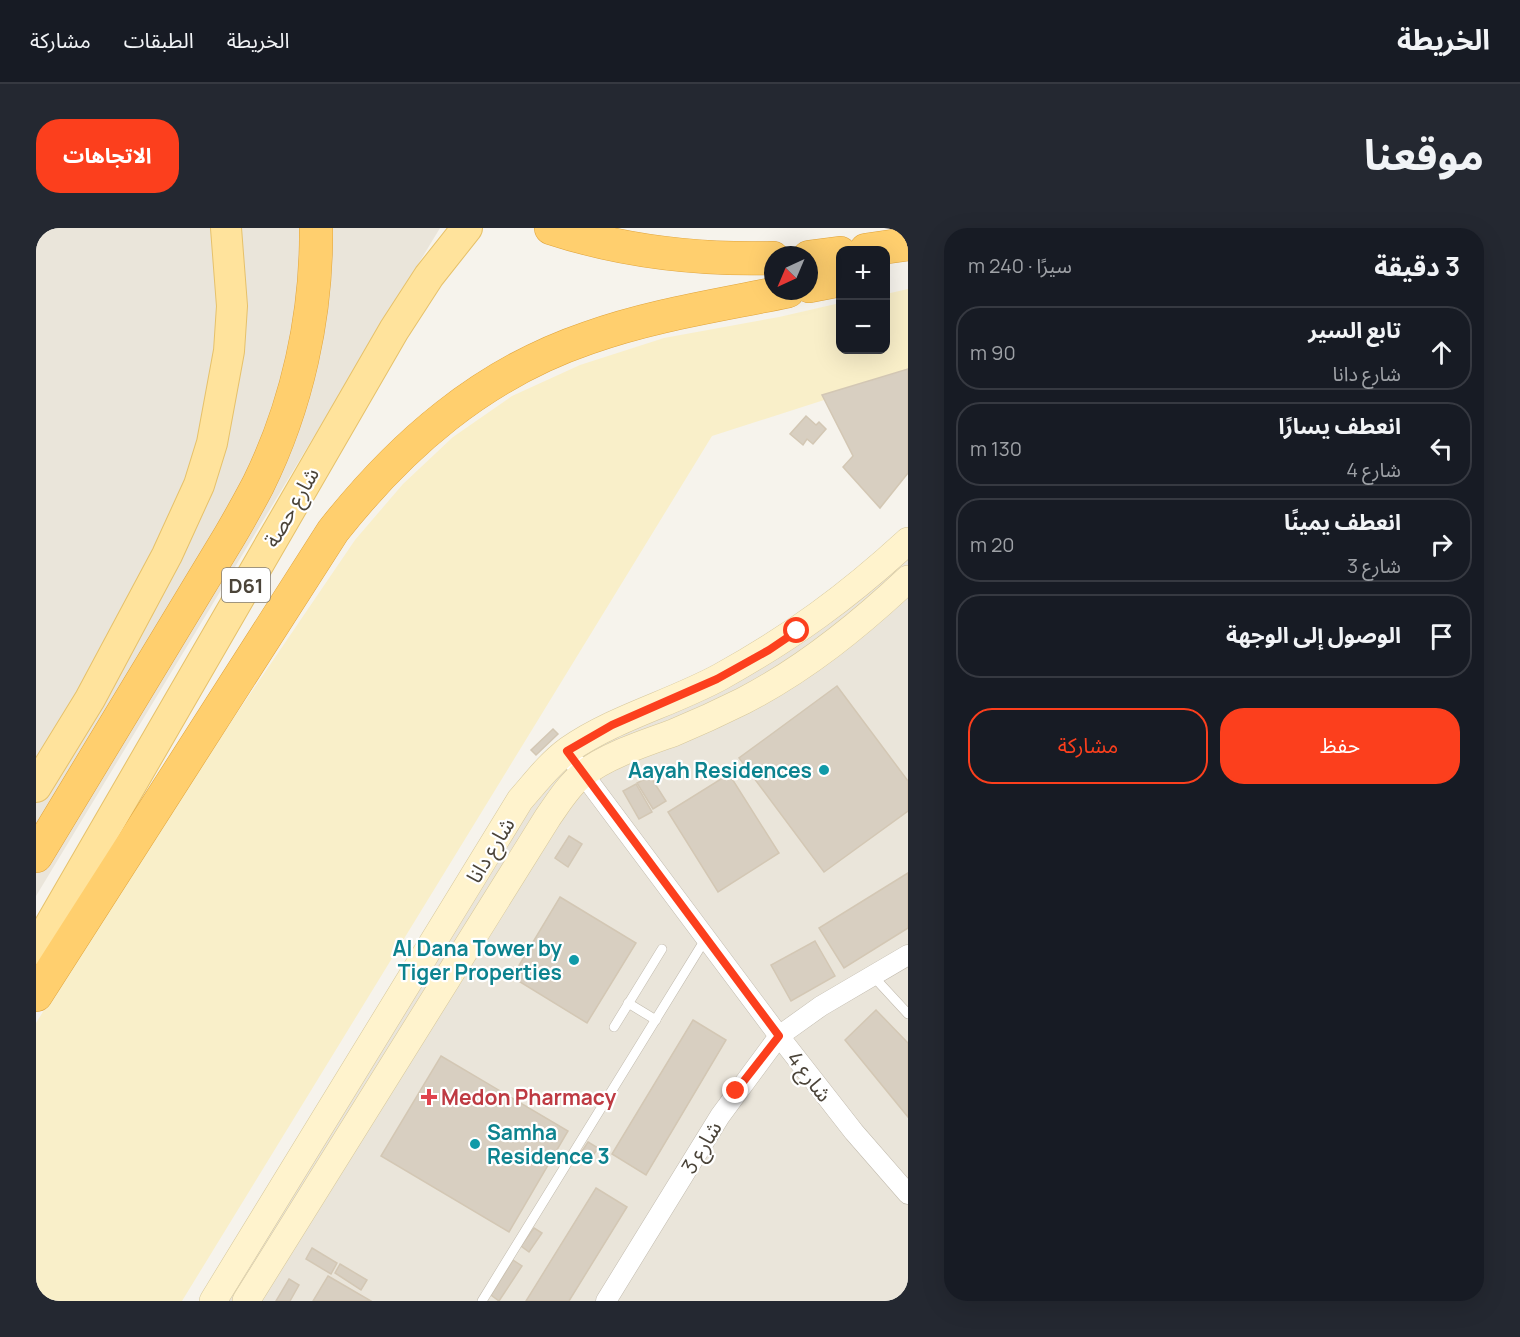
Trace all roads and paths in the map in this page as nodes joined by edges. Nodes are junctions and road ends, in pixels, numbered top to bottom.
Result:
1 (316, 228) edge
2 (467, 228) edge
3 (551, 228) edge
4 (227, 241) edge
5 (908, 244) edge
6 (890, 247) edge
7 (836, 254) edge
8 (818, 256) edge
9 (764, 258) edge
10 (908, 265) edge
11 (890, 269) edge
12 (836, 281) edge
13 (818, 284) edge
14 (764, 296) edge
15 (908, 541) edge
16 (908, 579) edge
17 (567, 751) junction
18 (583, 774) junction
19 (36, 787) edge
20 (36, 856) edge
21 (706, 938) junction
22 (36, 949) edge
23 (662, 949) dead end
24 (908, 955) edge
25 (873, 976) junction
26 (36, 995) edge
27 (628, 1003) junction
28 (908, 1014) edge
29 (656, 1020) junction
30 (614, 1027) dead end
31 (779, 1036) junction
32 (908, 1194) edge
33 (213, 1301) edge
34 (246, 1301) edge
35 (482, 1301) edge
36 (606, 1301) edge

1 - 20 highway
2 - 22 main road, شارع حصة / D61
3 - 9 highway
4 - 19 main road
5 - 6 highway
7 - 8 highway
10 - 11 highway
12 - 13 highway
14 - 26 highway
15 - 17 street, شارع دانا
16 - 18 street, شارع دانا
17 - 18 street, شارع 4
17 - 33 street, شارع دانا
18 - 21 street, شارع 4
18 - 34 street, شارع دانا
21 - 29 lane
21 - 31 street, شارع 4
23 - 27 lane
24 - 25 street, شارع 3
25 - 28 lane
25 - 31 street, شارع 3
27 - 29 lane
27 - 30 lane
29 - 35 lane
31 - 32 street, شارع 4
31 - 36 street, شارع 3

